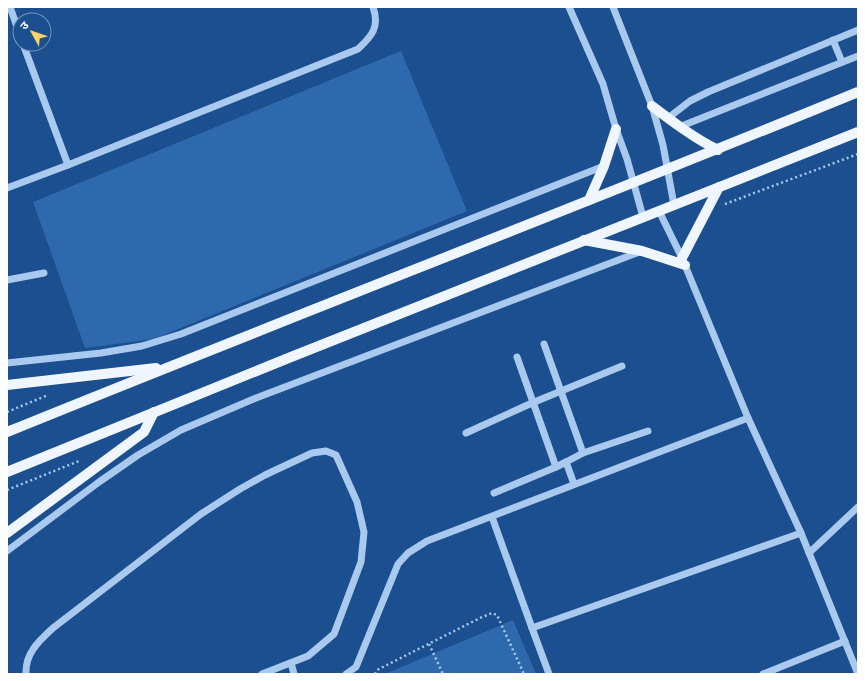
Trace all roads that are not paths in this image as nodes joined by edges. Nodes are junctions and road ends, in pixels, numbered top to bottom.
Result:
1 (373, 7) edge
2 (569, 7) edge
3 (612, 7) edge
4 (858, 30) edge
5 (833, 40) junction
6 (26, 52) edge
7 (858, 56) edge
8 (842, 62) junction
9 (858, 92) edge
10 (652, 106) junction
11 (668, 118) junction
12 (679, 127) junction
13 (616, 129) junction
14 (858, 132) edge
15 (718, 150) junction
16 (68, 165) junction
17 (604, 166) junction
18 (667, 170) junction
19 (634, 183) junction
20 (719, 187) junction
21 (7, 188) edge
22 (589, 200) junction
23 (674, 205) junction
24 (659, 211) junction
25 (643, 217) junction
26 (584, 240) junction
27 (642, 251) junction
28 (683, 261) junction
29 (44, 273) dead end
30 (7, 280) edge
31 (544, 344) dead end
32 (517, 357) dead end
33 (7, 364) edge
34 (169, 366) junction
35 (622, 366) dead end
36 (7, 385) edge
37 (562, 391) junction
38 (532, 403) junction
39 (154, 412) junction
40 (748, 418) junction
41 (648, 431) dead end
42 (7, 432) edge
43 (466, 433) dead end
44 (583, 453) junction
45 (566, 462) junction
46 (556, 467) junction
47 (7, 472) edge
48 (574, 484) junction
49 (494, 493) dead end
50 (858, 507) edge
51 (492, 516) junction
52 (7, 533) edge
53 (801, 533) junction
54 (7, 551) edge
55 (809, 553) junction
56 (532, 628) junction
57 (845, 641) junction
58 (291, 663) junction
59 (26, 674) edge
60 (262, 674) edge
61 (294, 674) edge
62 (346, 674) edge
63 (549, 674) edge
64 (763, 674) edge
65 (858, 674) edge

1 - 16 street
2 - 13 street
3 - 10 street
4 - 5 street
5 - 8 street
5 - 11 street
6 - 16 street
7 - 8 street
8 - 12 street
9 - 15 main road
10 - 11 main road
10 - 18 street
11 - 12 main road
12 - 15 main road
13 - 17 main road
13 - 19 street
14 - 20 main road
15 - 18 main road
16 - 21 street
17 - 22 main road
17 - 33 street
18 - 19 main road
18 - 23 street
19 - 22 main road
19 - 25 street
20 - 23 main road
20 - 28 main road
22 - 34 main road
23 - 24 main road
24 - 25 main road
24 - 28 street
25 - 26 main road
26 - 27 main road
26 - 39 main road
27 - 28 main road
27 - 54 street
28 - 40 street
29 - 30 street
31 - 37 street
32 - 38 street
34 - 36 main road
34 - 42 main road
35 - 37 street
37 - 38 street
37 - 44 street
38 - 43 street
38 - 46 street
39 - 47 main road
39 - 52 main road
40 - 48 street
40 - 53 street
41 - 44 street
44 - 45 street
45 - 46 street
45 - 48 street
46 - 49 street
48 - 51 street
50 - 55 street
51 - 56 street
51 - 62 street
53 - 55 street
53 - 56 street
55 - 57 street
56 - 63 street
57 - 64 street
57 - 65 street
58 - 59 street
58 - 60 street
58 - 61 street

